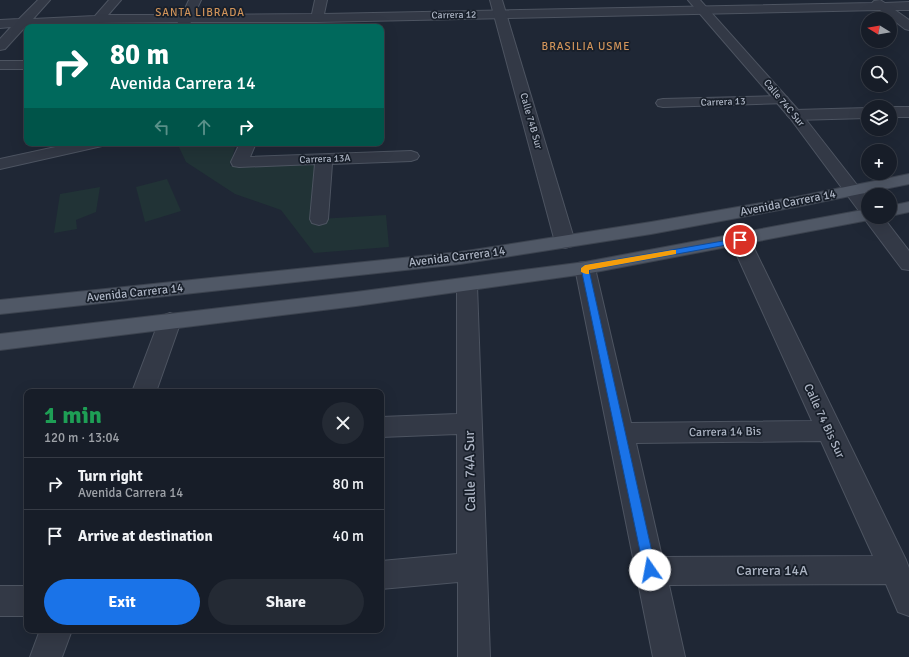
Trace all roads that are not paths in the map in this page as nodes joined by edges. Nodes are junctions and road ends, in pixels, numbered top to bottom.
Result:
1 (44, 0) edge
2 (115, 0) edge
3 (195, 0) edge
4 (321, 0) edge
5 (878, 3) edge
6 (699, 5) edge
7 (909, 6) edge
8 (498, 7) edge
9 (316, 18) junction
10 (99, 20) junction
11 (372, 22) edge
12 (184, 23) edge
13 (0, 24) edge
14 (20, 24) junction
15 (909, 26) edge
16 (0, 46) edge
17 (0, 65) edge
18 (24, 65) edge
19 (782, 100) junction
20 (663, 104) dead end
21 (897, 112) edge
22 (909, 112) edge
23 (861, 113) edge
24 (795, 115) junction
25 (82, 146) edge
26 (247, 146) edge
27 (360, 150) edge
28 (411, 156) dead end
29 (324, 159) junction
30 (0, 164) edge
31 (909, 179) edge
32 (853, 191) junction
33 (861, 201) edge
34 (909, 207) edge
35 (897, 210) edge
36 (861, 216) edge
37 (319, 219) dead end
38 (878, 224) edge
39 (740, 240) junction
40 (566, 242) junction
41 (909, 264) edge
42 (585, 268) junction
43 (467, 285) junction
44 (2, 310) edge
45 (170, 321) junction
46 (0, 342) edge
47 (145, 389) edge
48 (470, 423) junction
49 (384, 427) edge
50 (829, 431) junction
51 (620, 433) junction
52 (472, 567) junction
53 (650, 570) junction
54 (895, 570) junction
55 (384, 575) edge
56 (0, 601) edge
57 (24, 601) edge
58 (909, 601) edge
59 (55, 633) edge
60 (46, 657) edge
61 (474, 657) edge
62 (669, 657) edge

1 - 14 street
2 - 10 street
3 - 12 street
4 - 9 street
5 - 6 street, Carrera 12
5 - 7 street, Carrera 12
5 - 15 street
6 - 8 street, Carrera 12
6 - 19 street, Calle 74C Sur
8 - 11 street, Carrera 12
8 - 40 street, Calle 74B Sur
9 - 11 street, Carrera 12
9 - 12 street, Carrera 12
10 - 12 street, Carrera 12
10 - 14 street, Carrera 12
13 - 14 street, Carrera 12
14 - 16 street
17 - 18 street
19 - 20 street, Carrera 13
19 - 24 street, Calle 74C Sur
21 - 22 street
23 - 24 street
24 - 32 street, Calle 74C Sur
25 - 30 street
26 - 29 street, Carrera 13A
27 - 28 street, Carrera 13A
27 - 29 street, Carrera 13A
29 - 37 street
31 - 32 main road, Avenida Carrera 14
32 - 33 street, Calle 74C Sur
32 - 40 main road, Avenida Carrera 14
34 - 35 main road
36 - 39 main road
38 - 41 street
39 - 42 main road
39 - 50 street, Calle 74 Bis Sur
40 - 44 main road, Avenida Carrera 14
42 - 43 main road
42 - 51 street
43 - 45 main road
43 - 48 street, Calle 74A Sur
45 - 46 main road
45 - 47 street
48 - 49 street
48 - 52 street, Calle 74A Sur
50 - 51 street, Carrera 14 Bis
50 - 54 street, Calle 74 Bis Sur
51 - 53 street
52 - 55 street
52 - 61 street, Calle 74A Sur
53 - 54 street, Carrera 14A
53 - 62 street
54 - 58 street, Calle 74 Bis Sur
56 - 57 street
59 - 60 street

